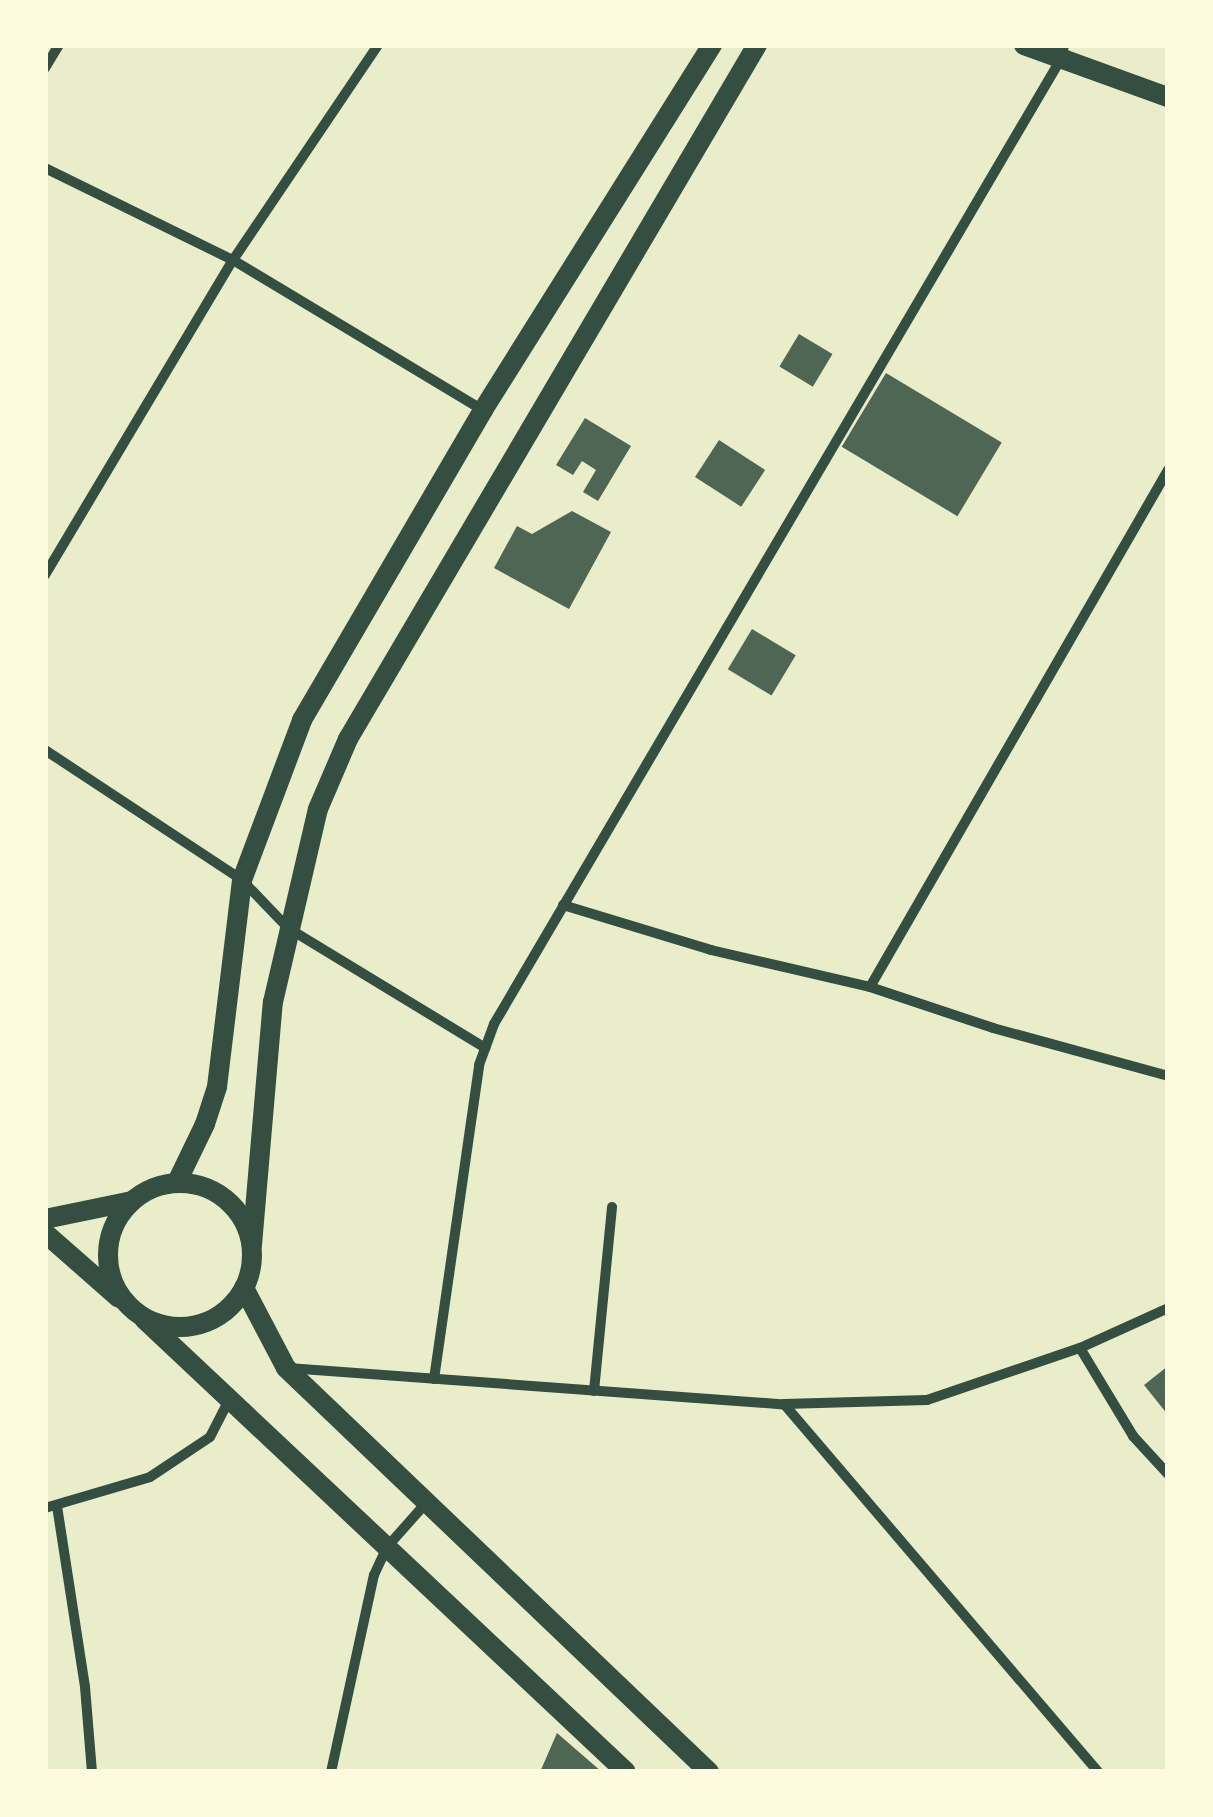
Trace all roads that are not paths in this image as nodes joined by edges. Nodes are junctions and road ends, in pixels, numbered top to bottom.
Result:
1 (59, 45) edge
2 (378, 45) edge
3 (712, 45) edge
4 (756, 45) edge
5 (1024, 45) edge
6 (1063, 51) edge
7 (45, 68) edge
8 (1168, 98) edge
9 (45, 168) edge
10 (233, 260) junction
11 (483, 410) junction
12 (1168, 470) edge
13 (45, 575) edge
14 (45, 750) edge
15 (242, 880) junction
16 (562, 905) junction
17 (288, 928) junction
18 (870, 987) junction
19 (485, 1048) junction
20 (1168, 1076) edge
21 (177, 1182) junction
22 (132, 1201) junction
23 (612, 1206) dead end
24 (45, 1219) edge
25 (45, 1233) edge
26 (252, 1245) junction
27 (244, 1288) junction
28 (126, 1304) junction
29 (1168, 1308) edge
30 (144, 1319) junction
31 (1080, 1348) junction
32 (286, 1368) junction
33 (434, 1379) junction
34 (594, 1391) junction
35 (230, 1399) junction
36 (784, 1404) junction
37 (1168, 1474) edge
38 (427, 1502) junction
39 (51, 1507) edge
40 (386, 1547) junction
41 (92, 1772) edge
42 (331, 1772) edge
43 (626, 1772) edge
44 (710, 1772) edge
45 (1098, 1772) edge

1 - 7 street
2 - 10 street
3 - 11 main road
4 - 17 main road
5 - 6 main road
6 - 8 main road
6 - 16 street
9 - 10 street
10 - 11 street
10 - 13 street
11 - 15 main road
12 - 18 street
14 - 15 street
15 - 17 street
15 - 21 main road
16 - 18 street
16 - 19 street
17 - 19 street
17 - 26 main road
18 - 20 street
19 - 33 street
21 - 22 main road
21 - 26 main road
22 - 24 main road
22 - 28 main road
23 - 34 street
25 - 28 main road
26 - 27 main road
27 - 30 main road
27 - 32 main road
28 - 30 main road
29 - 31 street
30 - 35 main road
31 - 36 street
31 - 37 street
32 - 33 street
32 - 38 main road
33 - 34 street
34 - 36 street
35 - 39 street
35 - 40 main road
36 - 45 street
38 - 40 street
38 - 44 main road
39 - 41 street
40 - 42 street
40 - 43 main road

